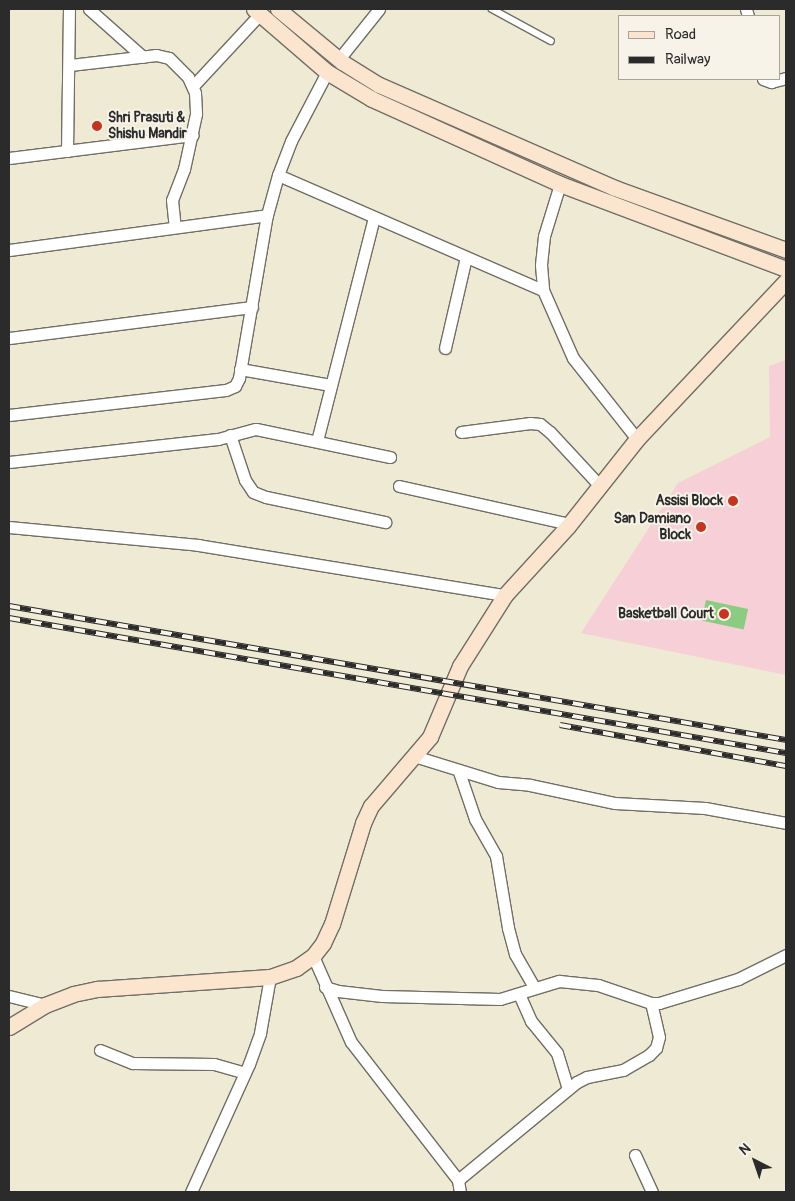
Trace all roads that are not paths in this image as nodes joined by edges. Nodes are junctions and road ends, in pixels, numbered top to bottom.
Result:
1 (69, 9) edge
2 (89, 9) edge
3 (278, 9) edge
4 (379, 9) edge
5 (492, 9) edge
6 (257, 11) edge
7 (551, 41) dead end
8 (143, 57) junction
9 (339, 59) junction
10 (70, 65) junction
11 (327, 72) junction
12 (765, 80) edge
13 (778, 80) edge
14 (193, 86) junction
15 (193, 135) junction
16 (67, 151) junction
17 (9, 158) edge
18 (278, 175) junction
19 (560, 184) junction
20 (267, 215) junction
21 (374, 217) junction
22 (175, 227) junction
23 (9, 250) edge
24 (786, 250) edge
25 (466, 257) junction
26 (786, 269) edge
27 (786, 281) edge
28 (544, 290) junction
29 (252, 307) junction
30 (9, 338) edge
31 (446, 348) dead end
32 (240, 369) junction
33 (331, 385) junction
34 (9, 415) edge
35 (461, 432) dead end
36 (230, 435) junction
37 (637, 439) junction
38 (316, 441) junction
39 (390, 457) dead end
40 (9, 462) edge
41 (399, 486) dead end
42 (600, 486) junction
43 (385, 522) dead end
44 (569, 524) junction
45 (9, 527) edge
46 (505, 596) junction
47 (414, 756) junction
48 (459, 772) junction
49 (786, 823) edge
50 (786, 955) edge
51 (313, 956) junction
52 (270, 977) junction
53 (325, 987) junction
54 (534, 987) junction
55 (519, 994) junction
56 (9, 996) edge
57 (651, 1003) junction
58 (45, 1005) junction
59 (9, 1027) edge
60 (100, 1050) dead end
61 (245, 1073) junction
62 (568, 1088) junction
63 (635, 1155) dead end
64 (458, 1180) junction
65 (190, 1192) edge
66 (460, 1192) edge
67 (652, 1192) edge

1 - 10 street
2 - 8 street
3 - 9 street
4 - 9 street
5 - 7 lane
6 - 11 street
6 - 14 street
8 - 10 street
8 - 14 street
9 - 24 street
10 - 16 street
11 - 18 street
11 - 19 street
12 - 13 street
14 - 15 street
15 - 16 street
15 - 22 street
16 - 17 street
18 - 20 street
18 - 21 street
19 - 26 street
19 - 28 street
20 - 22 street
20 - 29 street
21 - 25 street
21 - 33 street
22 - 23 street
25 - 28 street
25 - 31 street
27 - 37 street
28 - 37 street
29 - 30 street
29 - 32 street
32 - 33 street
32 - 34 street
33 - 38 street
35 - 42 street
36 - 38 street
36 - 40 street
36 - 43 street
37 - 42 street
38 - 39 street
41 - 44 street
42 - 44 street
44 - 46 street
45 - 46 street
46 - 47 street
47 - 48 street
47 - 51 street
48 - 49 street
48 - 54 street
50 - 57 street
51 - 52 street
51 - 53 street
52 - 58 street
52 - 61 street
53 - 55 street
53 - 64 street
54 - 55 street
54 - 57 street
55 - 62 street
56 - 58 street
57 - 62 street
58 - 59 street
60 - 61 street
61 - 65 street
62 - 64 street
63 - 67 street
64 - 66 street

